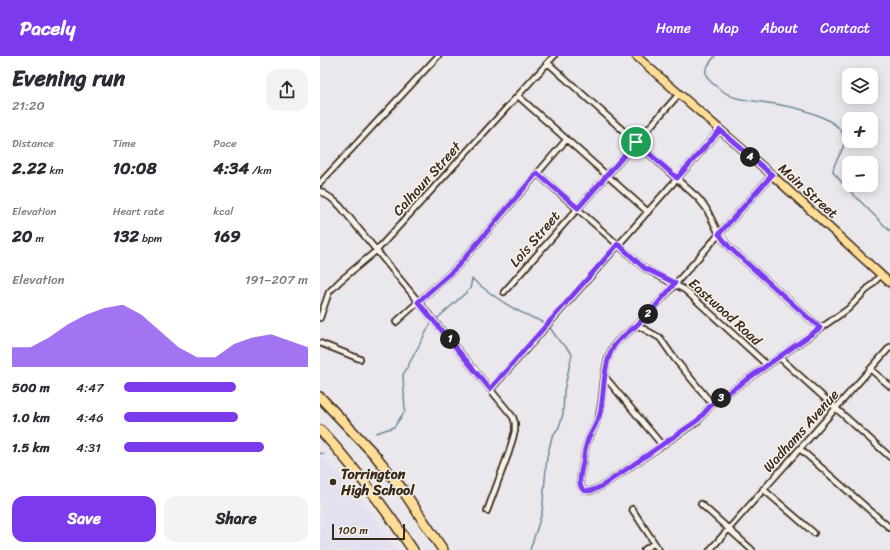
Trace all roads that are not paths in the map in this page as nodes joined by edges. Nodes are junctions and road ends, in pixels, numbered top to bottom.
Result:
1 (438, 56) edge
2 (554, 56) edge
3 (636, 56) edge
4 (548, 63) junction
5 (679, 94) junction
6 (518, 96) junction
7 (720, 130) junction
8 (566, 140) junction
9 (636, 142) junction
10 (537, 173) junction
11 (772, 175) junction
12 (607, 176) junction
13 (677, 178) junction
14 (320, 183) edge
15 (320, 191) edge
16 (578, 208) junction
17 (648, 212) junction
18 (719, 234) junction
19 (618, 244) junction
20 (376, 250) junction
21 (881, 275) junction
22 (675, 283) junction
23 (890, 283) edge
24 (504, 292) dead end
25 (418, 302) junction
26 (320, 318) edge
27 (396, 322) dead end
28 (637, 325) junction
29 (820, 328) junction
30 (320, 343) edge
31 (890, 347) edge
32 (779, 357) junction
33 (360, 359) dead end
34 (767, 365) junction
35 (870, 369) junction
36 (605, 377) junction
37 (890, 386) edge
38 (490, 389) junction
39 (320, 397) edge
40 (712, 404) junction
41 (835, 408) junction
42 (320, 430) edge
43 (662, 445) junction
44 (800, 449) junction
45 (890, 457) edge
46 (763, 489) junction
47 (701, 504) dead end
48 (632, 509) dead end
49 (487, 511) dead end
50 (890, 528) edge
51 (728, 529) junction
52 (814, 533) dead end
53 (654, 543) junction
54 (413, 550) edge
55 (443, 550) edge
56 (644, 550) edge
57 (659, 550) edge
58 (710, 550) edge
59 (752, 550) edge

1 - 14 street
2 - 4 street, Calhoun Street
3 - 5 main road, Main Street
4 - 6 street, Calhoun Street
4 - 9 street
5 - 7 main road, Main Street
5 - 9 street, Lois Street
6 - 8 street
6 - 20 street, Calhoun Street
7 - 11 main road, Main Street
7 - 13 street
8 - 10 street
8 - 12 street
9 - 12 street, Lois Street
9 - 13 street
10 - 16 street, Eastwood Road
10 - 25 street
11 - 18 street
11 - 21 main road, Main Street
12 - 16 street, Lois Street
12 - 17 street
13 - 17 street
13 - 18 street
15 - 20 street
16 - 19 street, Eastwood Road
16 - 24 street, Lois Street
17 - 19 street
18 - 22 street
18 - 29 street
19 - 22 street, Eastwood Road
19 - 38 street
20 - 25 street
20 - 26 street, Calhoun Street
21 - 23 main road, Main Street
21 - 29 street
22 - 28 street
22 - 34 street, Eastwood Road
25 - 27 street
25 - 38 street
28 - 36 street
28 - 40 street
29 - 32 street
30 - 33 street
31 - 35 street, Wadhams Avenue
32 - 34 street
32 - 41 street
34 - 40 street
35 - 37 street
35 - 41 street, Wadhams Avenue
36 - 43 street
36 - 43 street
38 - 49 street
39 - 55 highway
40 - 43 street
41 - 44 street, Wadhams Avenue
41 - 45 street
42 - 54 highway
44 - 46 street, Wadhams Avenue
44 - 50 street
46 - 51 street, Wadhams Avenue
46 - 52 street
47 - 51 street
48 - 53 street
51 - 58 street, Wadhams Avenue
51 - 59 street
53 - 56 street
53 - 57 street

